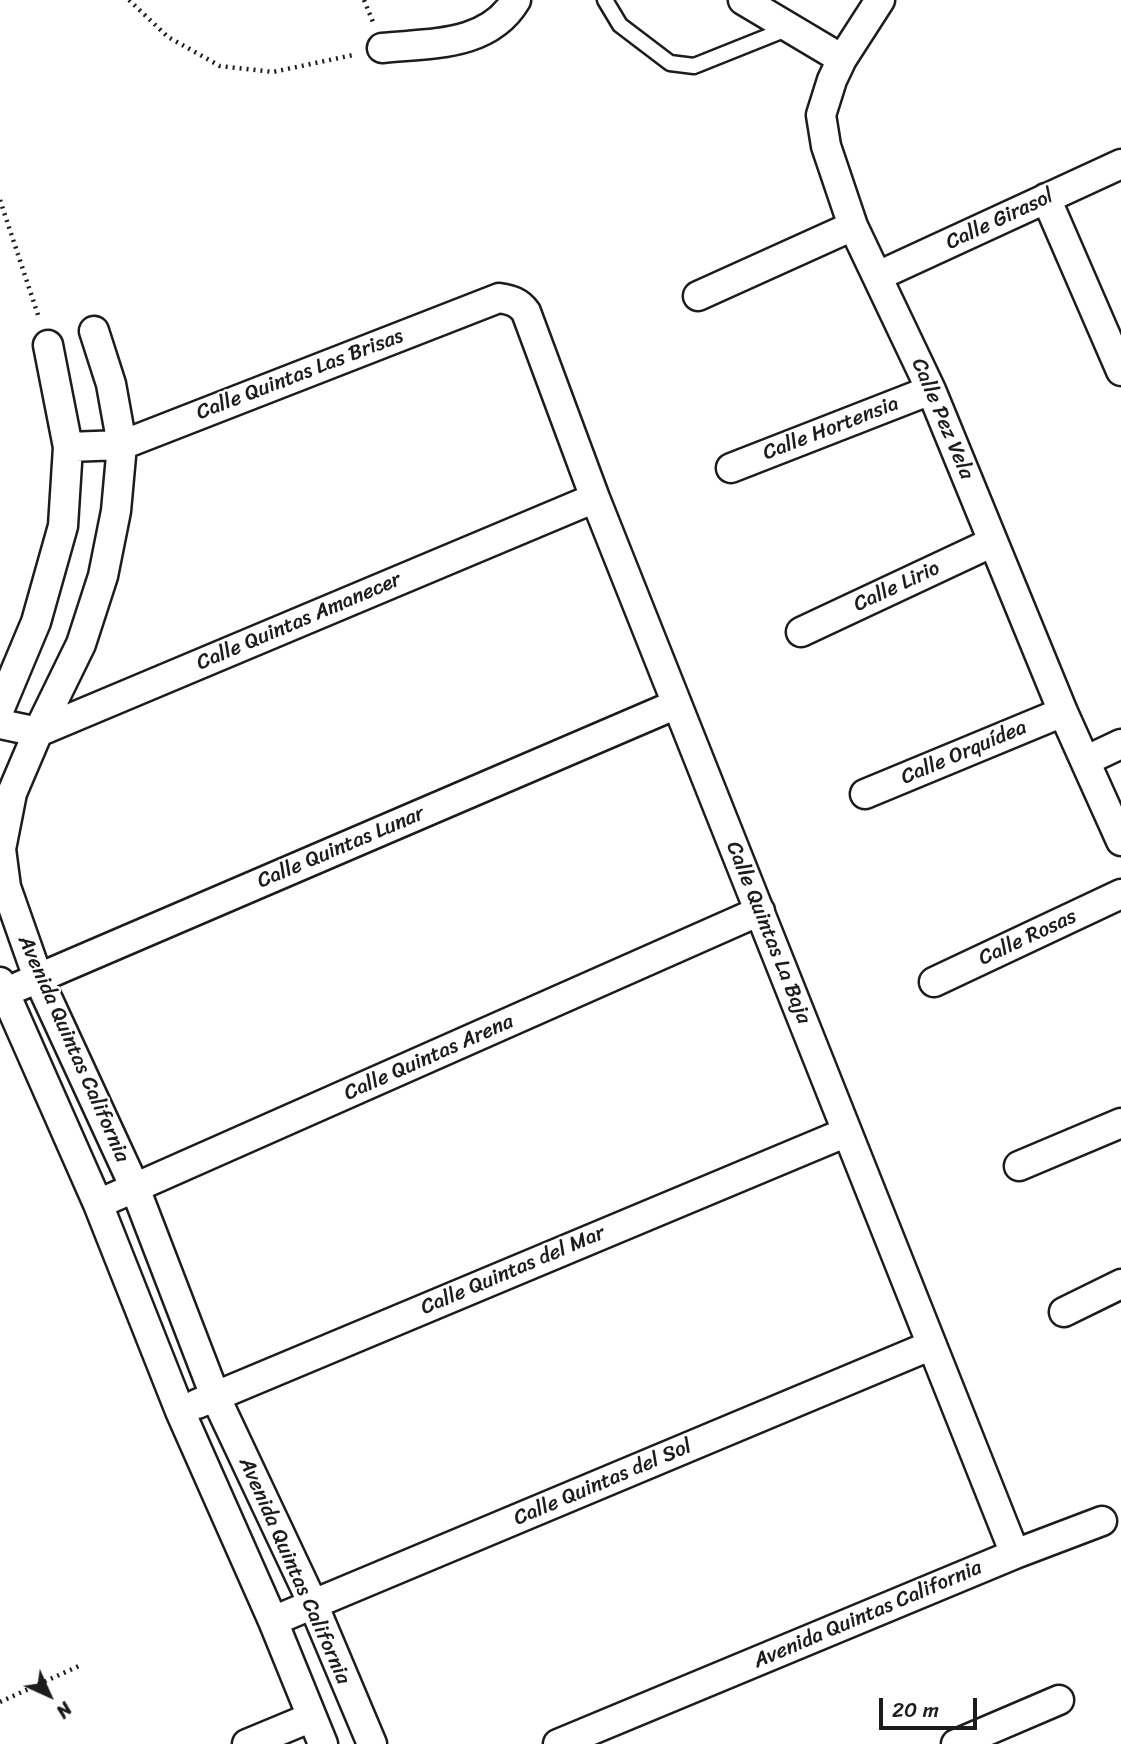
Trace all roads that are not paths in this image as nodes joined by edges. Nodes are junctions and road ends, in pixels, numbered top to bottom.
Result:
1 (516, 0) edge
2 (605, 0) edge
3 (743, 0) edge
4 (880, 0) edge
5 (789, 27) junction
6 (382, 48) road end
7 (842, 59) junction
8 (1121, 164) edge
9 (1046, 198) junction
10 (853, 226) junction
11 (878, 276) junction
12 (698, 296) dead end
13 (526, 312) joint
14 (94, 331) dead end
15 (48, 345) road end
16 (1121, 371) edge
17 (931, 390) junction
18 (122, 445) junction
19 (68, 447) junction
20 (731, 468) dead end
21 (595, 498) junction
22 (993, 542) junction
23 (801, 632) dead end
24 (677, 704) junction
25 (0, 708) edge
26 (1063, 712) junction
27 (0, 724) edge
28 (38, 732) junction
29 (1121, 744) edge
30 (1085, 761) junction
31 (864, 794) dead end
32 (1121, 841) edge
33 (3, 888) edge
34 (1121, 894) edge
35 (760, 911) junction
36 (38, 978) junction
37 (934, 982) dead end
38 (2, 987) edge
39 (1121, 1123) edge
40 (847, 1132) junction
41 (1019, 1166) dead end
42 (135, 1188) junction
43 (98, 1204) junction
44 (1121, 1284) edge
45 (1064, 1312) dead end
46 (932, 1345) junction
47 (215, 1396) junction
48 (180, 1411) junction
49 (1102, 1521) dead end
50 (1015, 1553) junction
51 (313, 1604) junction
52 (273, 1621) junction
53 (1059, 1700) dead end
54 (312, 1717) junction
55 (247, 1744) edge
56 (323, 1744) edge
57 (372, 1744) edge
58 (558, 1744) edge
59 (956, 1744) edge

1 - 6 street
2 - 5 lane
3 - 5 street
4 - 7 street, Calle Pez Vela
5 - 7 street
7 - 10 street, Calle Pez Vela
8 - 9 street, Calle Girasol
9 - 11 street, Calle Girasol
9 - 16 street
10 - 11 street, Calle Pez Vela
10 - 12 street
11 - 17 street, Calle Pez Vela
13 - 18 street, Calle Quintas Las Brisas
13 - 21 street, Calle Quintas La Baja
14 - 18 street, Avenida Quintas California
15 - 19 street
17 - 20 street, Calle Hortensia
17 - 22 street, Calle Pez Vela
18 - 19 street, Calle Quintas Las Brisas
18 - 28 street, Avenida Quintas California
19 - 25 street
21 - 24 street, Calle Quintas La Baja
21 - 28 street, Calle Quintas Amanecer
22 - 23 street, Calle Lirio
22 - 26 street, Calle Pez Vela
24 - 35 street, Calle Quintas La Baja
24 - 36 street, Calle Quintas Lunar
26 - 30 street, Calle Pez Vela
26 - 31 street, Calle Orquídea
27 - 28 street
28 - 33 street, Avenida Quintas California
29 - 30 street
30 - 32 street, Calle Pez Vela
33 - 36 street, Avenida Quintas California
34 - 37 street, Calle Rosas
35 - 40 street, Calle Quintas La Baja
35 - 42 street, Calle Quintas Arena
36 - 38 street, Calle Quintas Lunar
36 - 42 street, Avenida Quintas California
38 - 43 street, Avenida Quintas California
39 - 41 street
40 - 46 street, Calle Quintas La Baja
40 - 47 street, Calle Quintas del Mar
42 - 43 street, Calle Quintas Arena
42 - 47 street, Avenida Quintas California
43 - 48 street, Avenida Quintas California
44 - 45 street
46 - 50 street, Calle Quintas La Baja
46 - 51 street, Calle Quintas del Sol
47 - 48 street, Calle Quintas del Mar
47 - 51 street, Avenida Quintas California
48 - 52 street, Avenida Quintas California
49 - 50 street, Avenida Quintas California
50 - 58 street, Avenida Quintas California
51 - 52 street, Calle Quintas del Sol
51 - 57 street, Avenida Quintas California
52 - 54 street, Avenida Quintas California
53 - 59 street
54 - 55 street
54 - 56 street, Avenida Quintas California

